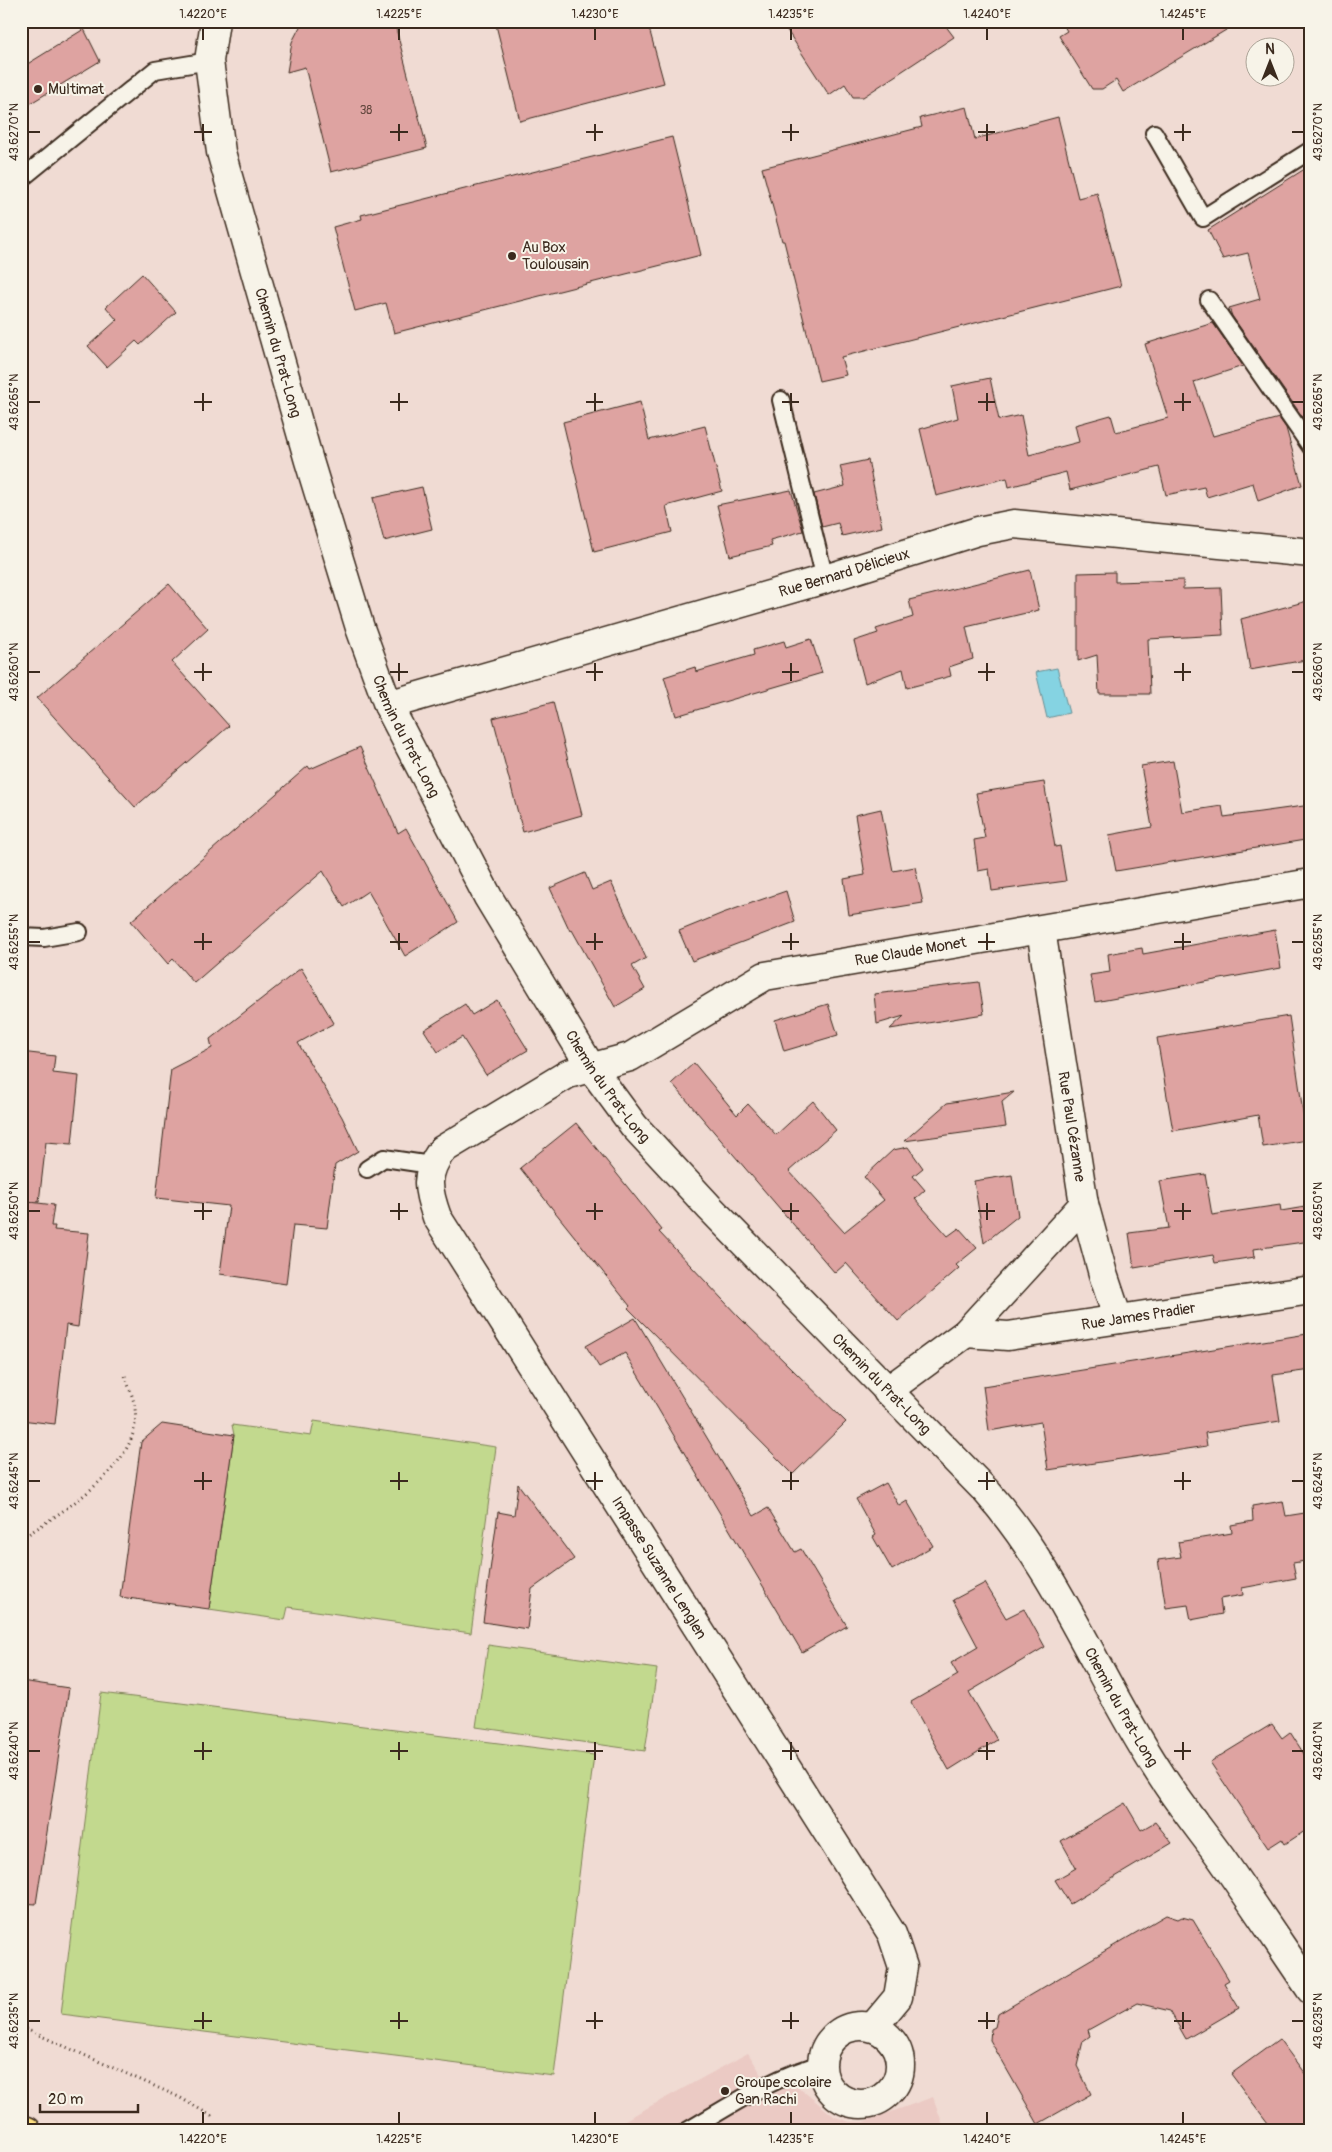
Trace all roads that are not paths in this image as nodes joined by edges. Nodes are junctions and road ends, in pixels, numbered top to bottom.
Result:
1 (215, 21) edge
2 (209, 61) junction
3 (1154, 134) dead end
4 (1311, 150) edge
5 (21, 179) edge
6 (1209, 300) dead end
7 (781, 400) dead end
8 (1311, 446) edge
9 (1311, 553) edge
10 (825, 578) junction
11 (388, 705) junction
12 (1310, 885) edge
13 (1041, 930) junction
14 (79, 932) dead end
15 (21, 937) edge
16 (592, 1069) junction
17 (431, 1166) junction
18 (367, 1169) dead end
19 (1084, 1204) junction
20 (1311, 1290) edge
21 (1118, 1319) junction
22 (966, 1333) junction
23 (888, 1391) junction
24 (1311, 1990) edge
25 (872, 2026) junction
26 (822, 2064) junction
27 (21, 2129) edge
28 (27, 2131) edge
29 (687, 2131) edge

1 - 2 street, Chemin du Prat-Long
2 - 5 lane
2 - 11 street, Chemin du Prat-Long
3 - 4 lane
6 - 8 lane
7 - 10 lane
9 - 10 street, Rue Bernard Délicieux
10 - 11 street, Rue Bernard Délicieux
11 - 16 street, Chemin du Prat-Long
12 - 13 street, Rue Claude Monet
13 - 16 street, Rue Claude Monet
13 - 19 street, Rue Paul Cézanne
14 - 15 lane
16 - 17 street
16 - 23 street, Chemin du Prat-Long
17 - 18 lane
17 - 25 street, Impasse Suzanne Lenglen
19 - 21 street, Rue Paul Cézanne
19 - 22 street
20 - 21 street, Rue James Pradier
21 - 22 street, Rue James Pradier
22 - 23 street
23 - 24 street, Chemin du Prat-Long
25 - 26 street
25 - 26 street
26 - 29 lane
27 - 28 highway

